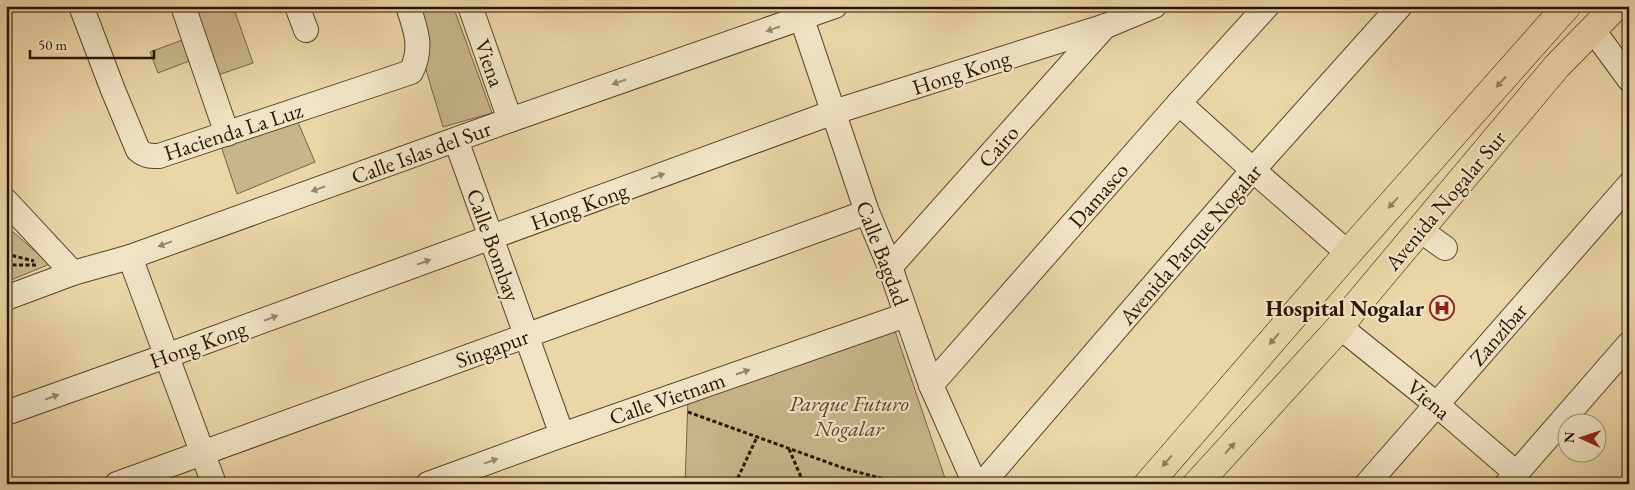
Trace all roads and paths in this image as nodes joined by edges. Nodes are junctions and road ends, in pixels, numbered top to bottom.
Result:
1 (81, 6) edge
2 (183, 6) edge
3 (297, 6) edge
4 (408, 6) edge
5 (470, 6) edge
6 (835, 6) edge
7 (1154, 6) edge
8 (1267, 6) edge
9 (1400, 6) edge
10 (1567, 6) edge
11 (1616, 6) edge
12 (802, 19) junction
13 (1106, 26) junction
14 (306, 30) dead end
15 (1593, 30) junction
16 (1629, 79) edge
17 (1179, 103) junction
18 (834, 112) junction
19 (510, 120) junction
20 (227, 134) junction
21 (456, 140) junction
22 (1253, 170) junction
23 (1629, 185) edge
24 (6, 201) edge
25 (867, 212) junction
26 (1420, 230) junction
27 (491, 238) junction
28 (1445, 248) dead end
29 (1348, 253) junction
30 (6, 254) edge
31 (130, 257) junction
32 (6, 265) edge
33 (890, 267) junction
34 (73, 273) junction
35 (6, 298) edge
36 (906, 314) junction
37 (1346, 319) junction
38 (1370, 331) dead end
39 (526, 336) junction
40 (1629, 344) edge
41 (166, 356) junction
42 (931, 384) junction
43 (1436, 404) junction
44 (688, 412) dead end
45 (6, 413) edge
46 (562, 435) junction
47 (757, 437) junction
48 (789, 449) junction
49 (202, 453) junction
50 (1511, 478) edge
51 (117, 484) edge
52 (214, 484) edge
53 (428, 484) edge
54 (735, 484) edge
55 (804, 484) edge
56 (903, 484) edge
57 (975, 484) edge
58 (982, 484) edge
59 (1148, 484) edge
60 (1197, 484) edge
61 (1367, 484) edge

1 - 20 street, Hacienda La Luz
2 - 20 street
3 - 14 street
4 - 20 street, Hacienda La Luz
5 - 19 street, Viena
6 - 12 street, Calle Islas del Sur
7 - 13 street, Hong Kong
8 - 17 street, Damasco
9 - 22 street, Avenida Parque Nogalar
10 -> 29 highway, Avenida Nogalar Sur
11 - 15 highway, Avenida Nogalar Sur
12 - 18 street, Calle Bagdad
12 -> 19 street, Calle Islas del Sur
13 - 18 street, Hong Kong
13 - 33 street, Cairo
15 - 16 street
15 - 26 highway, Avenida Nogalar Sur
17 - 22 street
17 - 42 street, Damasco
18 - 25 street, Calle Bagdad
27 -> 18 street, Hong Kong
19 - 21 street, Calle Islas del Sur
21 - 27 street, Calle Bombay
21 -> 31 street, Calle Islas del Sur
22 - 29 street
22 - 58 street, Avenida Parque Nogalar
23 - 43 street, Zanzíbar
24 - 34 street
25 - 33 street, Calle Bagdad
25 - 39 street, Singapur
26 - 28 street
26 - 37 highway, Avenida Nogalar Sur
27 - 39 street, Calle Bombay
41 -> 27 street, Hong Kong
29 -> 59 highway, Avenida Nogalar Sur
30 - 32 path
31 - 34 street, Calle Islas del Sur
31 - 41 street
33 - 36 street, Calle Bagdad
34 - 35 street, Calle Islas del Sur
36 - 42 street, Calle Bagdad
46 -> 36 street, Calle Vietnam
37 - 38 street
37 - 43 street, Viena
60 -> 37 highway, Avenida Nogalar Sur
39 - 46 street, Calle Bombay
39 - 49 street, Singapur
40 - 50 street
45 -> 41 street, Hong Kong
41 - 49 street
42 - 57 street, Calle Bagdad
43 - 50 street, Viena
43 - 61 street, Zanzíbar
44 - 47 path
53 -> 46 street, Calle Vietnam
47 - 48 path
47 - 54 path
48 - 55 path
48 - 56 path
49 - 51 street, Singapur
49 - 52 street

